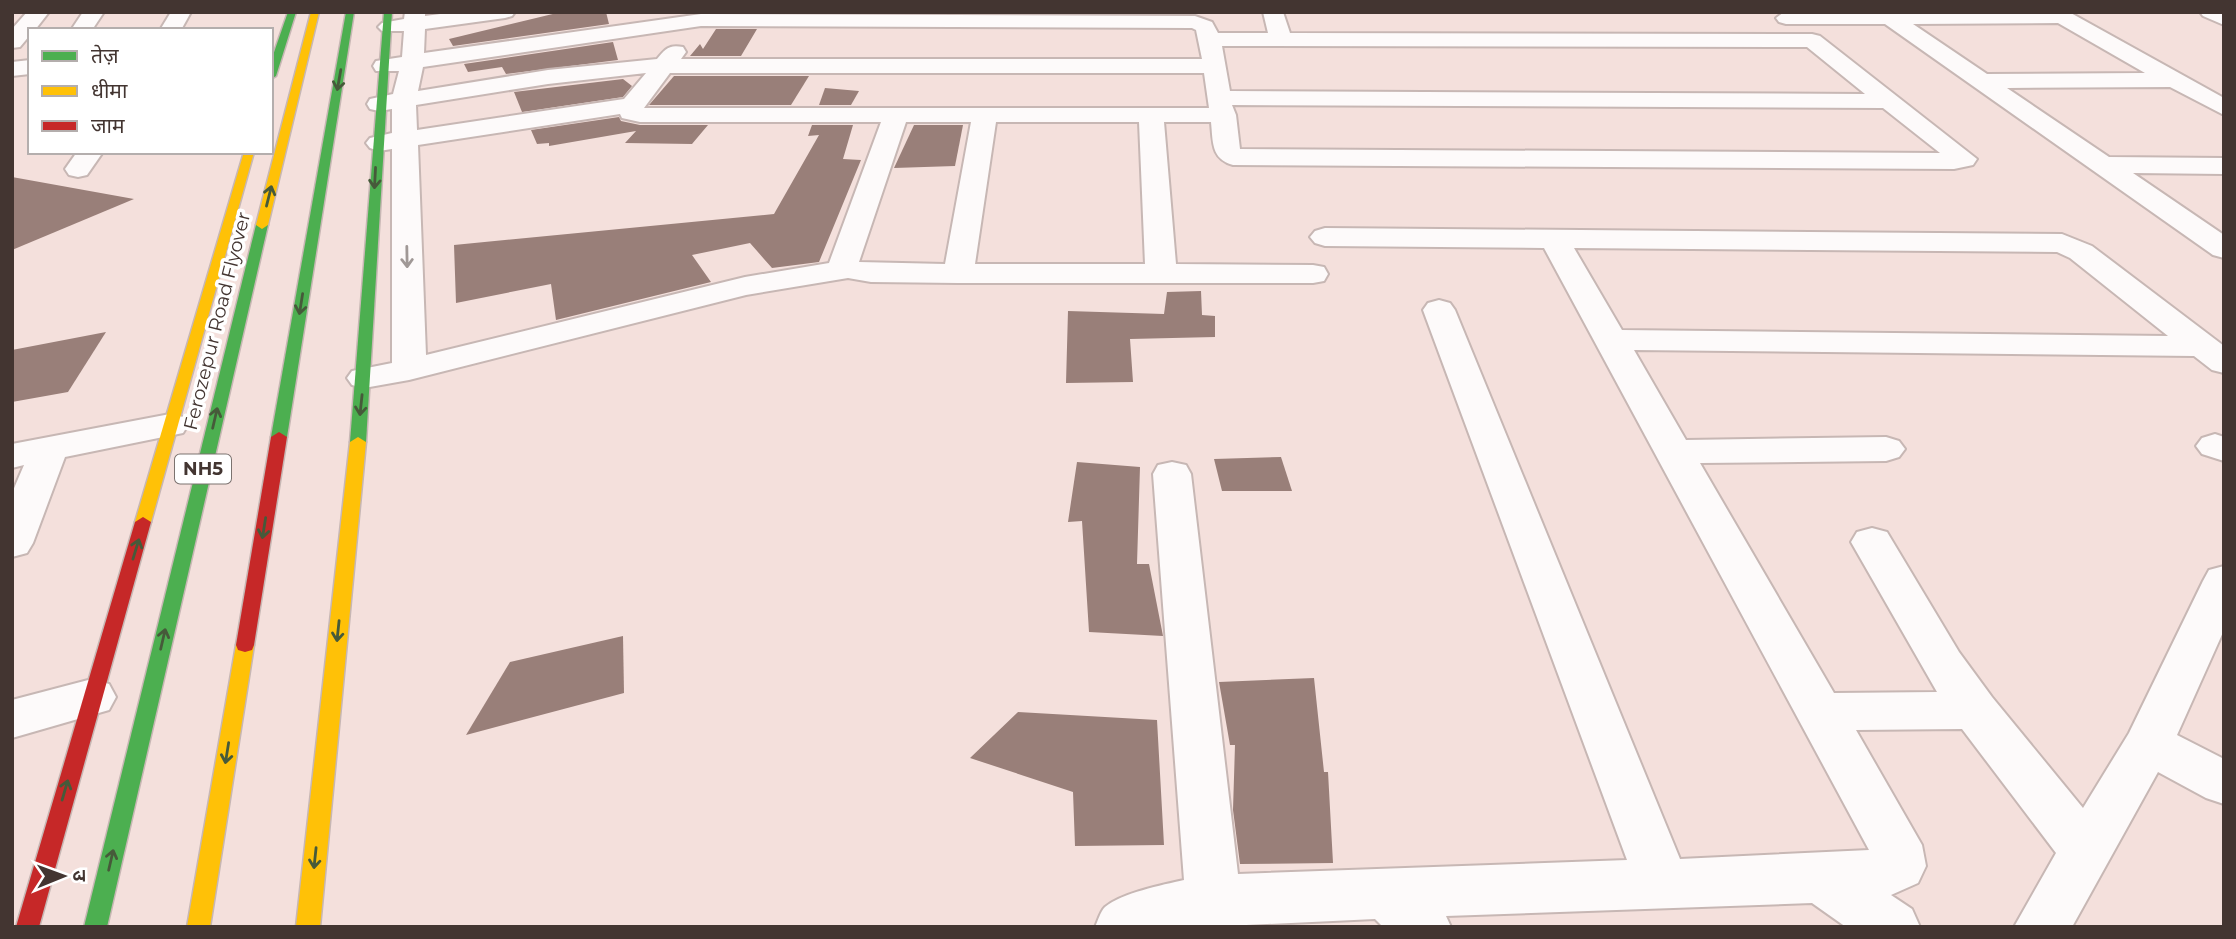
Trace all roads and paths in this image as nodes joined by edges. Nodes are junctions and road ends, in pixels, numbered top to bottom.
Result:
1 (39, 12) edge
2 (94, 12) edge
3 (181, 12) edge
4 (292, 12) edge
5 (315, 12) edge
6 (350, 12) edge
7 (505, 12) edge
8 (1273, 12) edge
9 (2210, 12) edge
10 (1782, 15) edge
11 (2057, 15) edge
12 (704, 16) edge
13 (1085, 17) edge
14 (415, 18) edge
15 (917, 18) edge
16 (1892, 19) junction
17 (2224, 19) edge
18 (388, 20) edge
19 (1616, 22) dead end
20 (82, 28) edge
21 (171, 28) edge
22 (1281, 39) junction
23 (1210, 40) junction
24 (1633, 40) junction
25 (1812, 41) junction
26 (12, 42) edge
27 (414, 61) junction
28 (664, 65) junction
29 (384, 66) junction
30 (1082, 66) junction
31 (1215, 66) junction
32 (900, 67) junction
33 (273, 70) edge
34 (2174, 80) junction
35 (1981, 81) junction
36 (404, 100) junction
37 (1702, 100) junction
38 (1891, 101) junction
39 (379, 104) junction
40 (632, 105) junction
41 (1222, 107) junction
42 (2224, 108) edge
43 (888, 116) junction
44 (985, 116) junction
45 (1080, 116) junction
46 (1151, 116) junction
47 (1719, 120) dead end
48 (1736, 140) dead end
49 (391, 142) junction
50 (248, 154) edge
51 (1753, 160) junction
52 (2102, 165) junction
53 (2224, 166) edge
54 (1325, 237) dead end
55 (1553, 238) junction
56 (2224, 249) edge
57 (848, 269) junction
58 (958, 274) junction
59 (1161, 274) junction
60 (1313, 274) dead end
61 (1439, 310) dead end
62 (1611, 340) junction
63 (2212, 355) edge
64 (409, 370) junction
65 (364, 378) junction
66 (170, 425) junction
67 (1886, 449) dead end
68 (31, 452) edge
69 (1673, 452) junction
70 (1172, 474) dead end
71 (1872, 542) dead end
72 (12, 543) edge
73 (2224, 581) edge
74 (92, 697) junction
75 (1975, 710) junction
76 (1820, 712) junction
77 (12, 719) edge
78 (2150, 743) junction
79 (2224, 783) edge
80 (2086, 851) junction
81 (1821, 878) junction
82 (1663, 884) junction
83 (1213, 900) junction
84 (1405, 910) edge
85 (27, 927) edge
86 (95, 927) edge
87 (198, 927) edge
88 (308, 927) edge
89 (1122, 927) edge
90 (1892, 927) edge
91 (2042, 927) edge

1 - 26 street
2 - 20 street
3 - 21 street
4 - 33 main road
86 -> 5 main road, Ferozepur Road Flyover / NH5
6 -> 87 main road
7 - 14 street
8 - 22 street
9 - 17 street
10 - 16 street
10 - 25 street
11 - 16 street
11 - 34 street
12 - 15 street
12 - 27 street
12 - 28 street
13 - 15 street
13 - 23 street
13 - 30 street
14 - 18 street
14 - 27 street
15 - 32 street
16 - 35 street
18 - 29 main road
19 - 24 street
22 - 23 street
22 - 24 street
23 - 31 street
24 - 25 street
25 - 38 street
27 - 29 street
27 - 36 street
28 - 32 street
28 - 36 street
28 - 40 street
29 - 39 main road
30 - 31 street
30 - 32 street
30 - 45 street
31 - 41 street
32 - 43 street
34 - 35 street
34 - 42 street
35 - 52 street
36 - 39 street
36 - 49 street
37 - 38 street
37 - 41 street
37 - 47 street
38 - 51 street
39 - 49 main road
40 - 43 street
40 - 49 street
41 - 46 street
41 - 51 street
43 - 44 street
43 - 57 street
44 - 45 street
44 - 58 street
45 - 46 street
46 - 59 street
48 - 51 street
49 -> 64 street
49 -> 65 main road
50 - 66 main road
52 - 53 street
52 - 56 street
54 - 55 street
55 - 62 street
55 - 63 street
57 - 58 street
57 - 64 street
58 - 59 street
59 - 60 street
61 - 82 street
62 - 63 street
62 - 69 street
64 - 65 street
65 -> 88 main road
66 - 68 street
74 -> 66 main road
67 - 69 street
68 - 72 street
69 - 76 street
70 - 83 street
71 - 75 street
73 - 78 street
74 - 77 street
85 -> 74 main road
75 - 76 street
75 - 80 street
76 - 81 street
78 - 79 street
78 - 80 street
80 - 91 street
81 - 82 street
81 - 90 street
82 - 84 street
83 - 84 street
83 - 89 street

